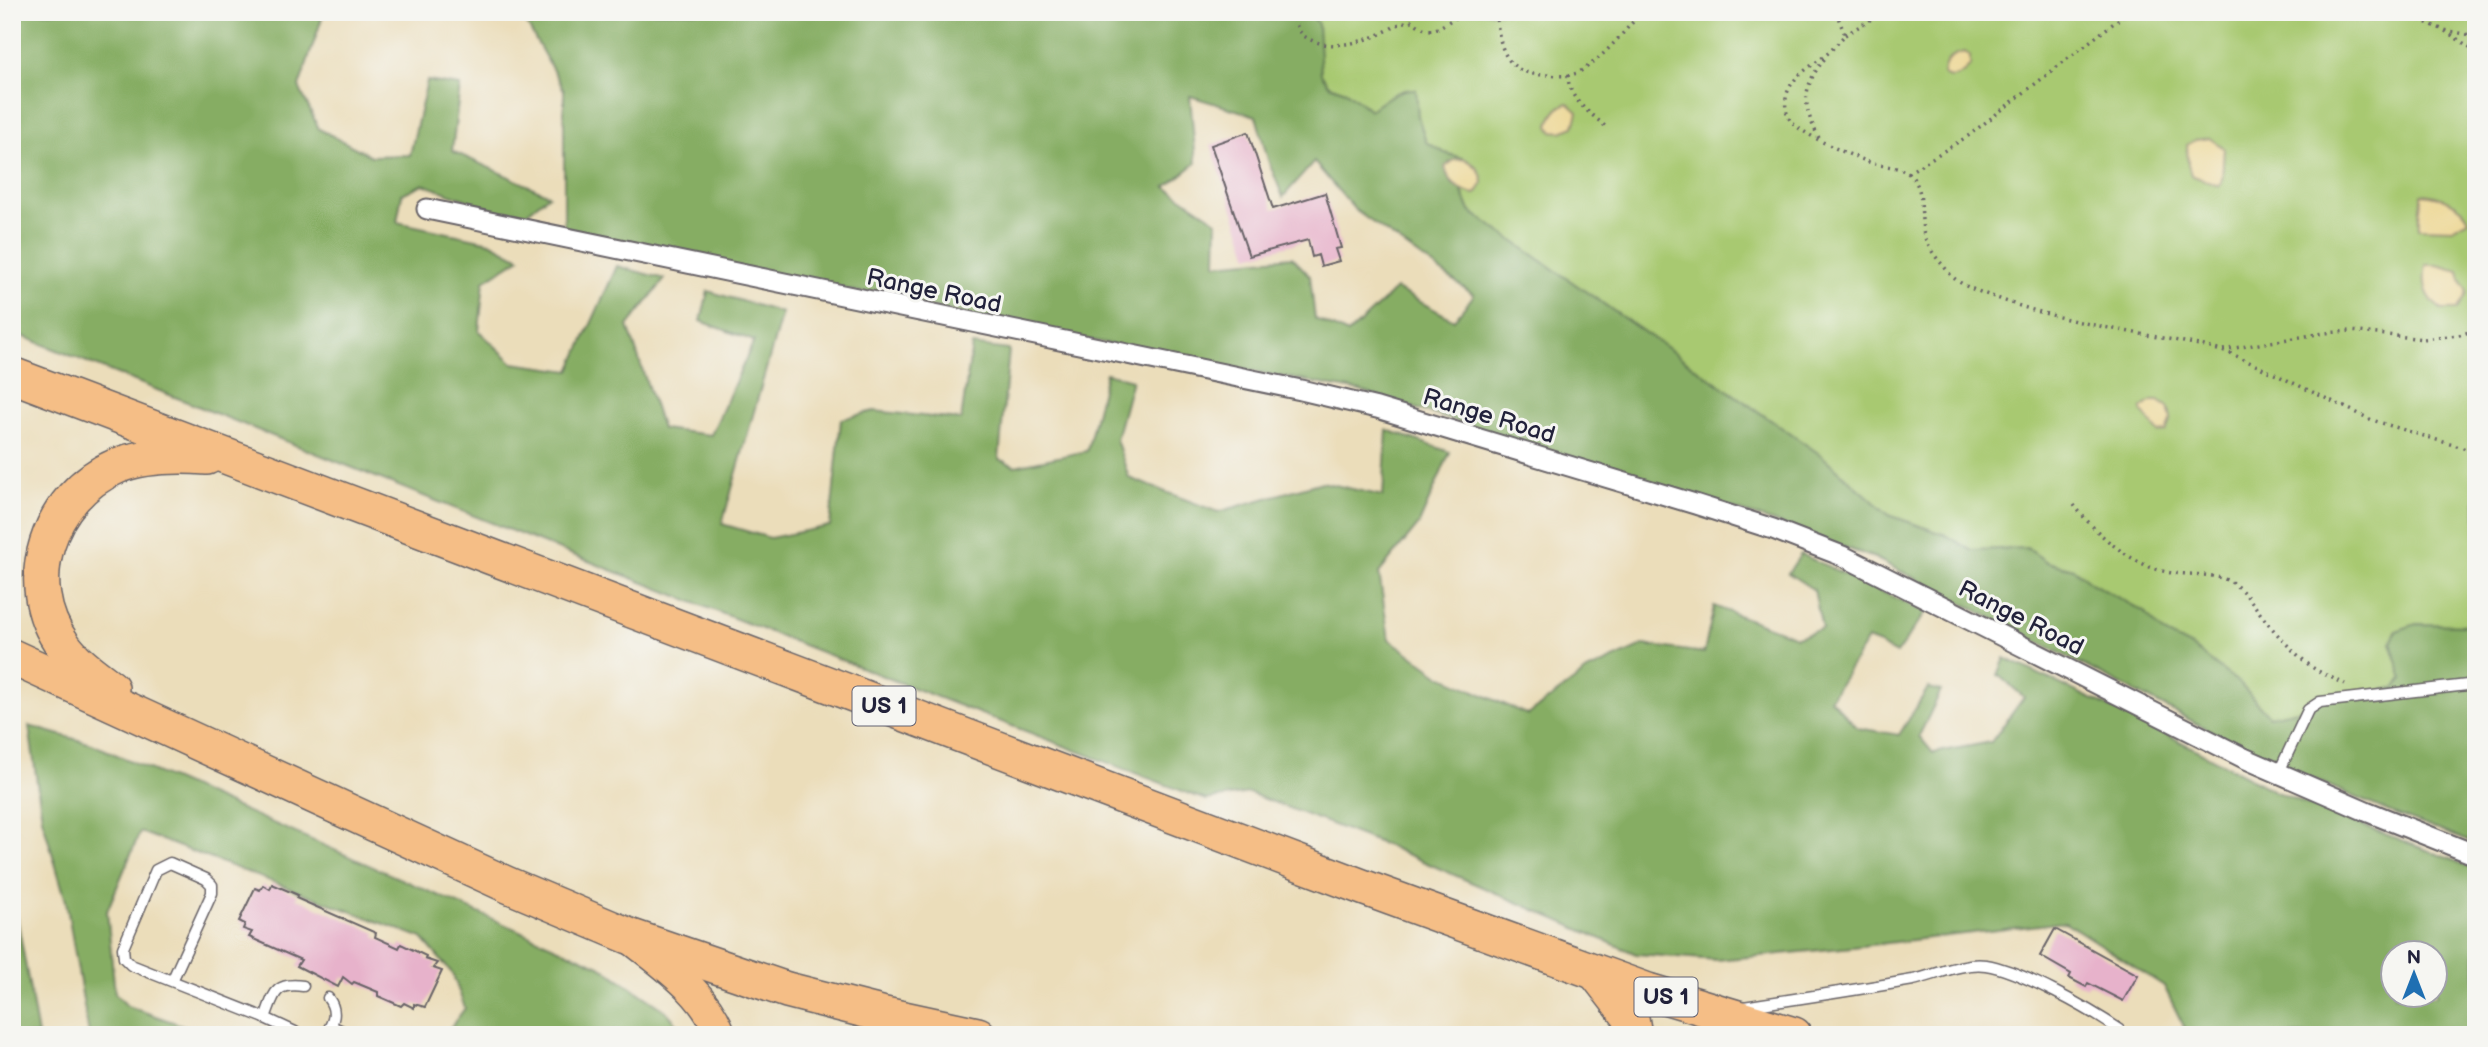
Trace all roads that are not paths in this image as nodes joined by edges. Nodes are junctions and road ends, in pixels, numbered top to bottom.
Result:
1 (427, 209) dead end
2 (12, 376) edge
3 (228, 458) junction
4 (12, 657) edge
5 (2476, 684) edge
6 (123, 707) junction
7 (2278, 774) junction
8 (2476, 855) edge
9 (629, 936) junction
10 (1597, 974) junction
11 (172, 981) junction
12 (303, 986) dead end
13 (328, 998) dead end
14 (1712, 1012) junction
15 (265, 1018) junction
16 (328, 1030) edge
17 (297, 1034) edge
18 (351, 1035) edge
19 (721, 1035) edge
20 (978, 1035) edge
21 (1634, 1035) edge
22 (1794, 1035) edge
23 (2123, 1035) edge

1 - 7 street, Range Road
2 - 3 highway
3 - 6 highway, US 1
3 - 10 highway, US 1
4 - 6 highway
5 - 7 lane
6 - 9 highway, US 1
7 - 8 street, Range Road
9 - 19 main road, US 1
9 - 20 highway
10 - 14 highway, US 1
10 - 21 highway
11 - 11 lane
11 - 15 lane
12 - 15 lane
13 - 16 lane
14 - 22 highway, US 1
14 - 23 lane
15 - 17 lane
16 - 18 lane

